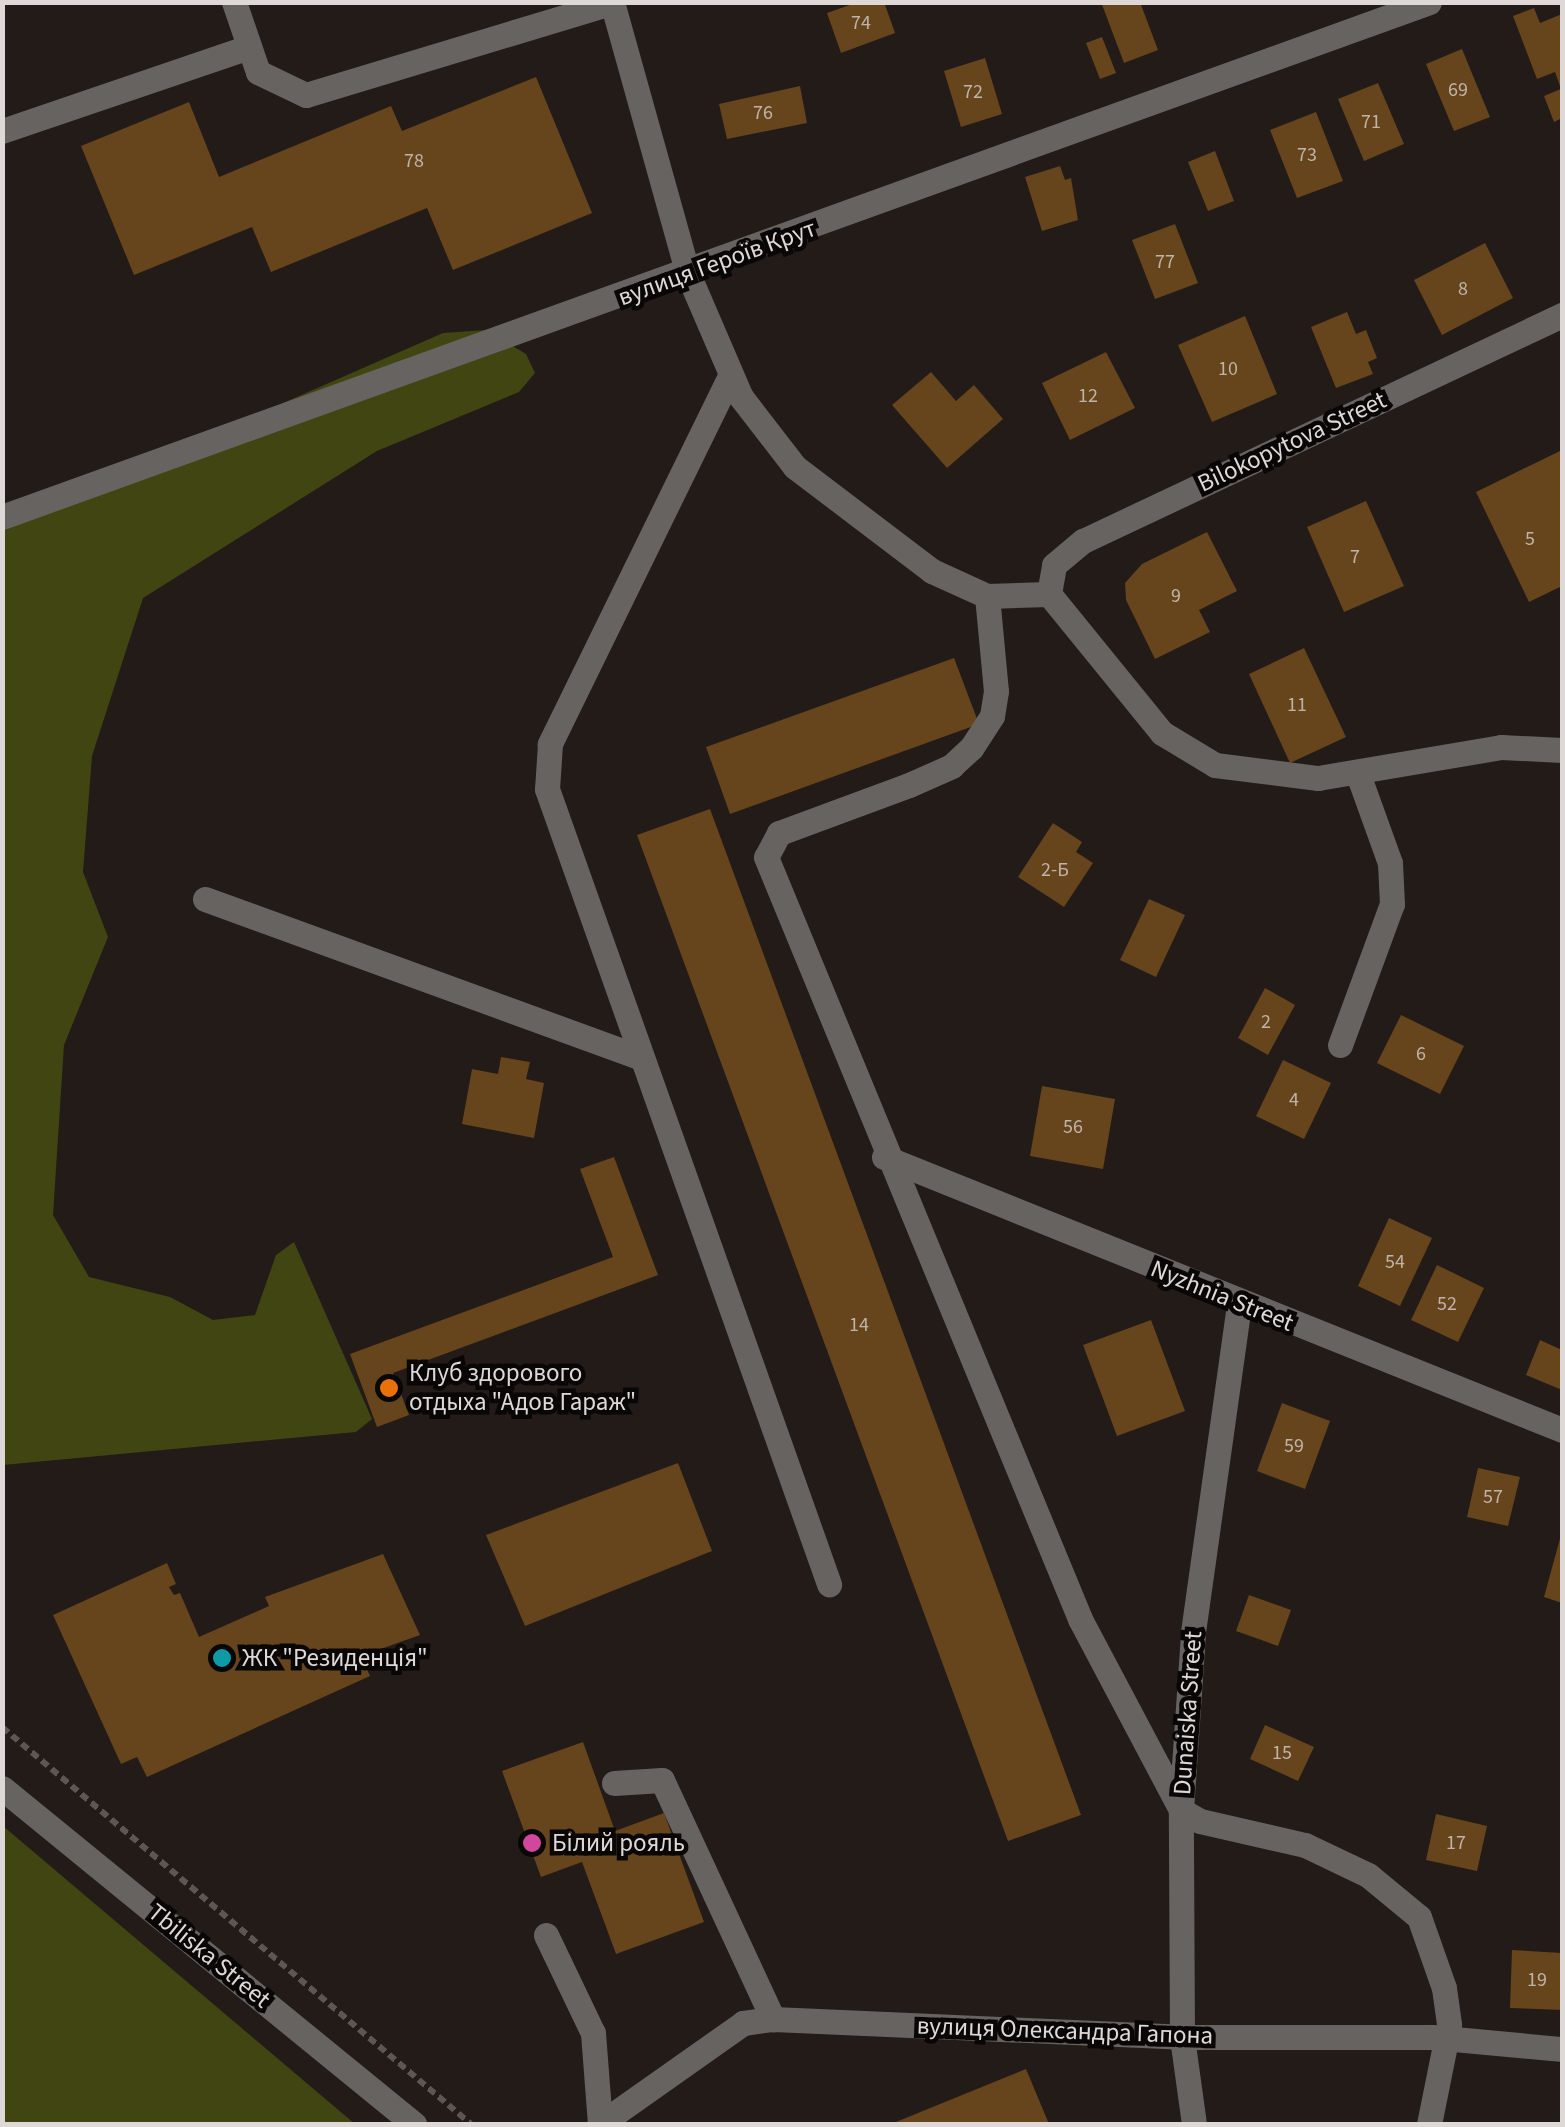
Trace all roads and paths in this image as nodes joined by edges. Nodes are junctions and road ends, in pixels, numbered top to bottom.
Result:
1 (234, 2) edge
2 (1428, 2) edge
3 (611, 3) edge
4 (248, 47) junction
5 (2, 131) edge
6 (688, 274) junction
7 (1562, 314) edge
8 (730, 376) junction
9 (2, 517) edge
10 (1049, 594) junction
11 (988, 596) junction
12 (1562, 750) edge
13 (1358, 774) junction
14 (205, 899) dead end
15 (1340, 1045) dead end
16 (641, 1058) junction
17 (884, 1157) junction
18 (1238, 1304) junction
19 (1562, 1429) edge
20 (829, 1584) dead end
21 (2, 1727) edge
22 (614, 1784) dead end
23 (2, 1788) edge
24 (1181, 1810) junction
25 (546, 1935) dead end
26 (773, 2019) junction
27 (1182, 2037) junction
28 (1448, 2038) junction
29 (1562, 2049) edge
30 (414, 2124) edge
31 (471, 2124) edge
32 (600, 2124) edge
33 (1194, 2124) edge
34 (1429, 2124) edge

1 - 4 street
2 - 6 street, вулиця Героїв Крут
3 - 4 street
3 - 6 street
4 - 5 street
6 - 8 street
6 - 9 street, вулиця Героїв Крут
7 - 10 street, Bilokopytova Street
8 - 11 street
8 - 16 street
10 - 11 street
10 - 13 street
11 - 17 street
12 - 13 street
13 - 15 street
14 - 16 street
16 - 20 street
17 - 18 street, Nyzhnia Street
17 - 24 street
18 - 19 street, Nyzhnia Street
18 - 24 street, Dunaiska Street
21 - 31 path
22 - 26 street
23 - 30 street, Tbiliska Street
24 - 27 street, Dunaiska Street
24 - 28 street
25 - 32 street
26 - 27 street, вулиця Олександра Гапона
26 - 32 street, вулиця Олександра Гапона
27 - 28 street, вулиця Олександра Гапона
27 - 33 street, Dunaiska Street
28 - 29 street, вулиця Олександра Гапона
28 - 34 street

